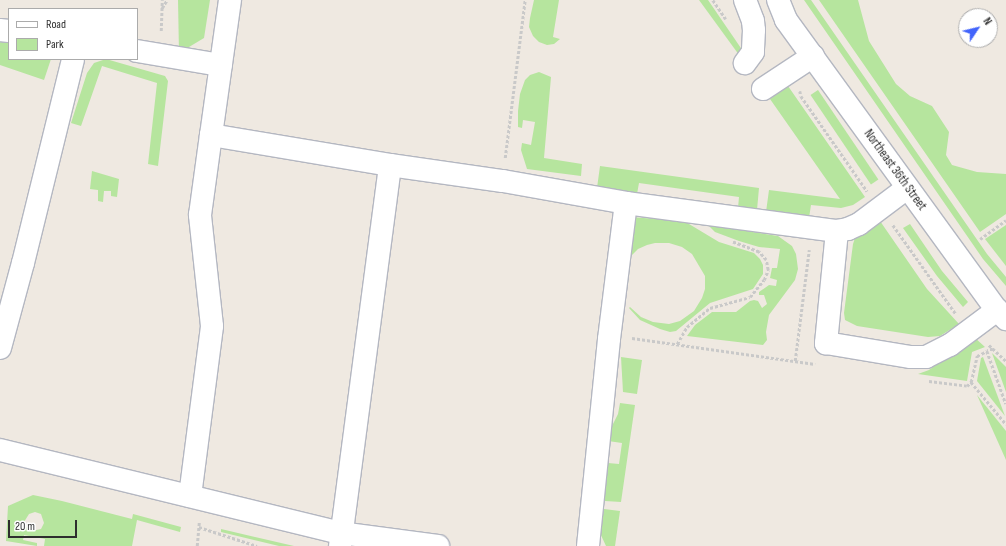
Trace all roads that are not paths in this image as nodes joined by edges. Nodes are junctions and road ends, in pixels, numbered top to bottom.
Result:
1 (230, 0) edge
2 (745, 0) edge
3 (754, 0) edge
4 (778, 0) edge
5 (786, 20) junction
6 (138, 52) edge
7 (813, 56) junction
8 (73, 60) edge
9 (745, 63) dead end
10 (221, 65) junction
11 (763, 89) dead end
12 (212, 135) junction
13 (390, 165) junction
14 (907, 188) junction
15 (626, 203) junction
16 (837, 231) junction
17 (1002, 314) edge
18 (0, 348) edge
19 (0, 450) edge
20 (190, 496) junction
21 (340, 539) edge
22 (438, 546) edge
23 (588, 546) edge

1 - 10 street
2 - 9 street
3 - 5 street, Northeast 36th Street
4 - 5 street, Northeast 36th Street
5 - 7 street, Northeast 36th Street
6 - 10 street
7 - 11 street
7 - 14 street, Northeast 36th Street
8 - 18 street
10 - 12 street
12 - 13 street
12 - 20 street
13 - 15 street
13 - 21 street
14 - 16 street
14 - 17 street, Northeast 36th Street
15 - 16 street
15 - 23 street
16 - 17 street
19 - 20 street
20 - 21 street
21 - 22 street

